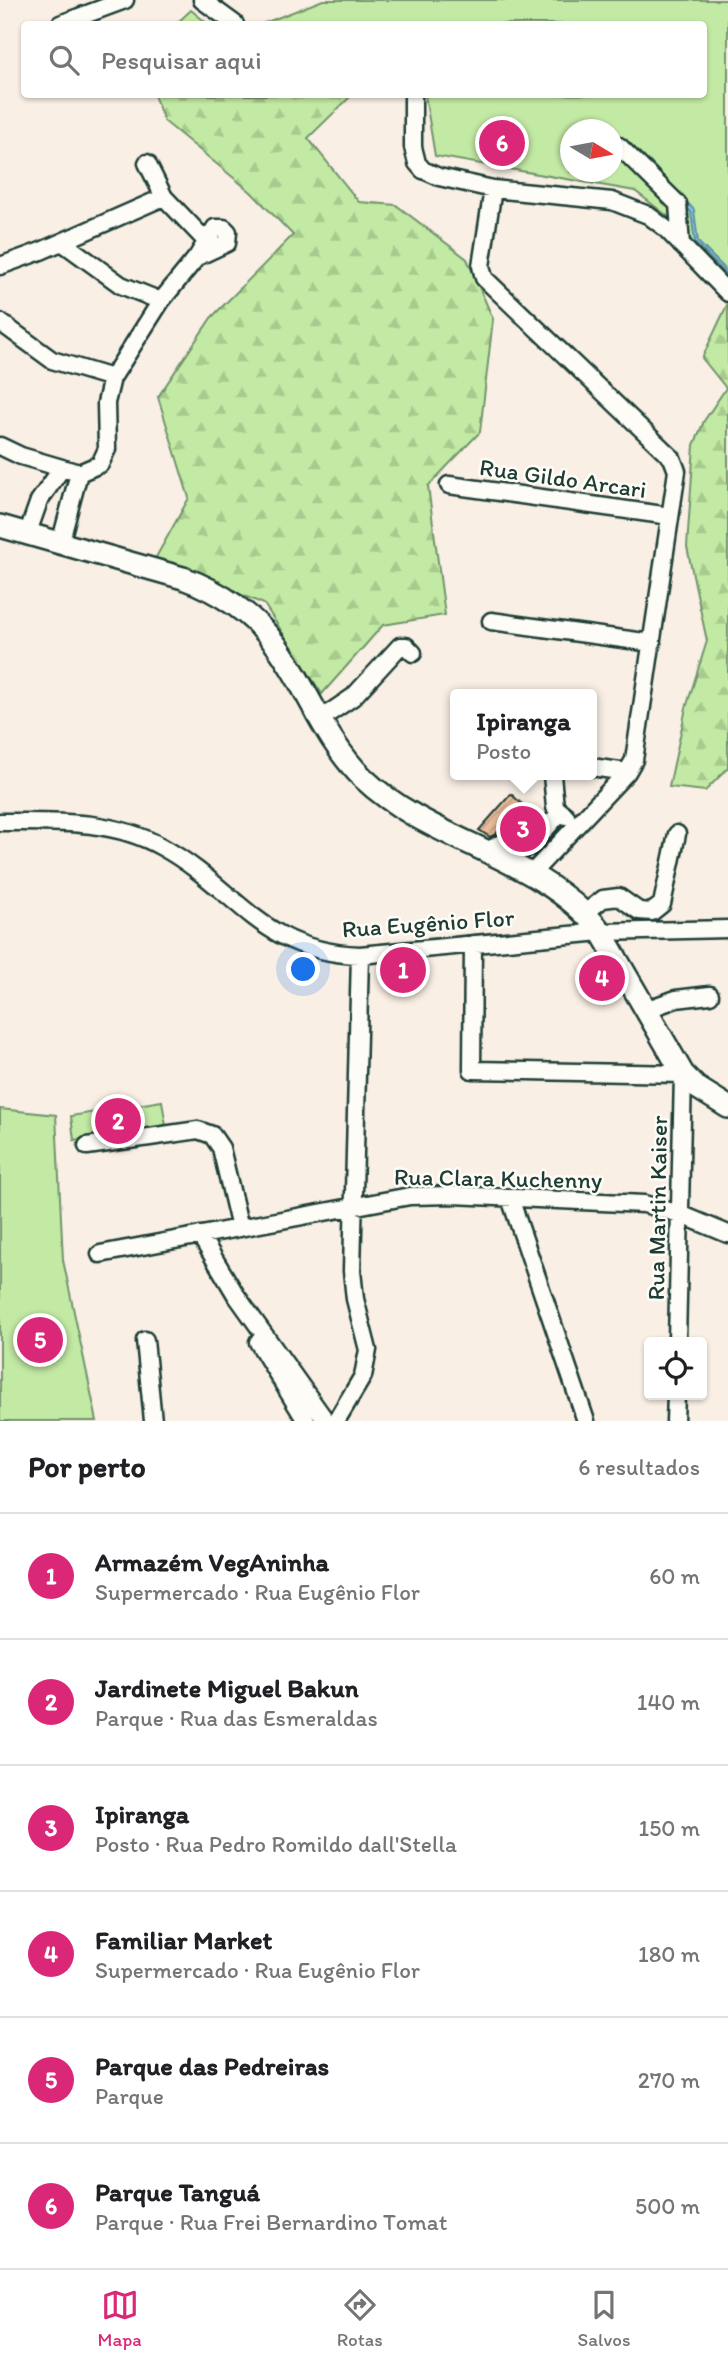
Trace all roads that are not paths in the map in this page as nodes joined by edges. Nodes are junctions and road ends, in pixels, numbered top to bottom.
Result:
1 (125, 0) edge
2 (203, 1) edge
3 (68, 21) edge
4 (231, 21) edge
5 (413, 98) edge
6 (623, 150) edge
7 (147, 163) dead end
8 (493, 189) junction
9 (163, 198) junction
10 (206, 241) junction
11 (62, 242) junction
12 (681, 245) junction
13 (197, 257) junction
14 (0, 265) edge
15 (728, 293) edge
16 (161, 301) junction
17 (0, 322) edge
18 (112, 378) junction
19 (0, 446) edge
20 (62, 468) junction
21 (79, 473) junction
22 (449, 485) dead end
23 (670, 516) junction
24 (0, 526) edge
25 (27, 535) junction
26 (60, 544) junction
27 (491, 621) dead end
28 (652, 643) junction
29 (413, 653) dead end
30 (319, 720) junction
31 (597, 768) edge
32 (627, 772) junction
33 (552, 780) edge
34 (559, 813) junction
35 (0, 822) edge
36 (580, 822) junction
37 (543, 831) junction
38 (677, 834) dead end
39 (556, 847) junction
40 (486, 852) junction
41 (531, 874) junction
42 (585, 913) junction
43 (728, 929) edge
44 (601, 932) junction
45 (473, 944) junction
46 (359, 955) junction
47 (710, 995) dead end
48 (645, 1010) junction
49 (683, 1074) junction
50 (728, 1107) edge
51 (87, 1146) dead end
52 (510, 1198) junction
53 (354, 1205) junction
54 (680, 1214) junction
55 (240, 1227) junction
56 (728, 1234) edge
57 (200, 1235) junction
58 (100, 1254) dead end
59 (236, 1295) junction
60 (677, 1337) edge
61 (145, 1340) dead end
62 (676, 1400) edge
63 (153, 1421) edge
64 (306, 1421) edge
65 (326, 1421) edge
66 (336, 1421) edge
67 (586, 1421) edge
68 (675, 1421) edge

1 - 3 street
2 - 4 street
5 - 8 street
6 - 12 street
7 - 9 street
8 - 12 street
8 - 23 street
9 - 10 street
9 - 11 street
10 - 13 street
10 - 13 street
11 - 14 street
11 - 16 street
12 - 15 street
13 - 16 street
16 - 18 street
17 - 18 street
18 - 21 street
19 - 20 street
20 - 21 street
20 - 25 street
21 - 26 street
22 - 23 street, Rua Gildo Arcari
23 - 28 street
24 - 25 main road
25 - 26 main road
26 - 30 main road
27 - 28 street
28 - 32 street
29 - 30 street
30 - 40 main road
31 - 32 street
32 - 36 street
33 - 34 street
34 - 36 street
34 - 37 street
35 - 46 street, Rua Eugênio Flor
36 - 39 street
37 - 39 street
37 - 40 street
38 - 42 street
39 - 41 street
40 - 41 main road
41 - 42 main road
42 - 44 main road
43 - 44 street, Rua Eugênio Flor
44 - 45 street, Rua Eugênio Flor
44 - 48 main road
45 - 46 street, Rua Eugênio Flor
45 - 49 street
46 - 53 street
47 - 48 street
48 - 49 main road
49 - 50 main road
49 - 54 street, Rua Martin Kaiser
51 - 55 street
52 - 53 street, Rua Clara Kuchenny
52 - 54 street, Rua Clara Kuchenny
52 - 67 street
53 - 55 street, Rua Clara Kuchenny
53 - 66 street
54 - 56 street, Rua Clara Kuchenny
54 - 60 street, Rua Martin Kaiser
55 - 57 street, Rua Clara Kuchenny
57 - 58 street, Rua Clara Kuchenny
57 - 59 street
59 - 64 street
59 - 65 street
61 - 63 street
62 - 68 street

